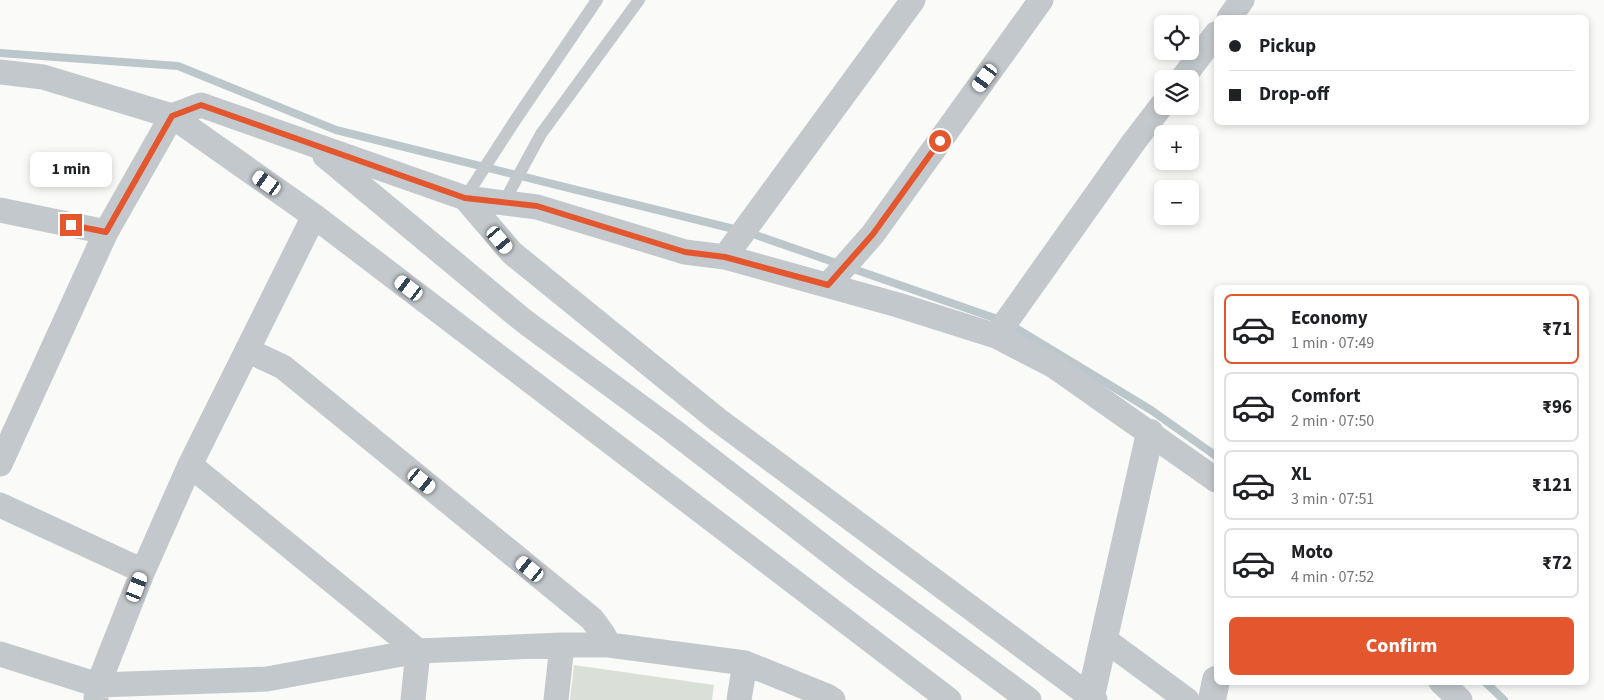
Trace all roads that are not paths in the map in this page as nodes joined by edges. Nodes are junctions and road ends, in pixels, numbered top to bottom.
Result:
1 (597, 0) edge
2 (639, 0) edge
3 (913, 0) edge
4 (1041, 0) edge
5 (1242, 0) edge
6 (1231, 15) edge
7 (1214, 37) edge
8 (1189, 70) edge
9 (0, 72) edge
10 (1154, 115) edge
11 (172, 116) junction
12 (311, 144) junction
13 (465, 198) junction
14 (504, 202) junction
15 (0, 210) edge
16 (314, 216) junction
17 (106, 232) junction
18 (725, 257) junction
19 (828, 285) junction
20 (996, 336) junction
21 (247, 350) junction
22 (1150, 433) junction
23 (0, 464) edge
24 (190, 465) junction
25 (1214, 479) edge
26 (0, 505) edge
27 (143, 571) junction
28 (1104, 639) junction
29 (562, 645) junction
30 (609, 645) junction
31 (418, 651) junction
32 (0, 654) edge
33 (745, 663) junction
34 (1215, 685) edge
35 (1444, 685) edge
36 (266, 689) edge
37 (97, 692) edge
38 (1092, 699) edge
39 (414, 700) edge
40 (556, 700) edge
41 (739, 700) edge
42 (833, 700) edge
43 (949, 700) edge
44 (1030, 700) edge
45 (1187, 700) edge
46 (1212, 700) edge
47 (1460, 700) edge

1 - 13 lane
2 - 14 lane
3 - 18 street
4 - 19 street
5 - 6 street
7 - 8 street
9 - 11 street
10 - 20 street
11 - 12 street
11 - 16 street
11 - 17 street
12 - 13 street
12 - 44 street
13 - 14 street
13 - 38 street
14 - 18 street
15 - 17 street
16 - 21 street
16 - 43 street
17 - 23 street
18 - 19 street
19 - 20 street
20 - 22 street
21 - 24 street
21 - 30 street
22 - 25 street
22 - 28 street
24 - 27 street
24 - 31 street
26 - 27 street
27 - 37 street
28 - 38 street
28 - 45 street
29 - 30 street
29 - 31 street
29 - 40 street
30 - 33 street
31 - 36 street
31 - 39 street
32 - 37 street
33 - 41 street
33 - 42 street
34 - 46 street
35 - 47 street
36 - 37 street

